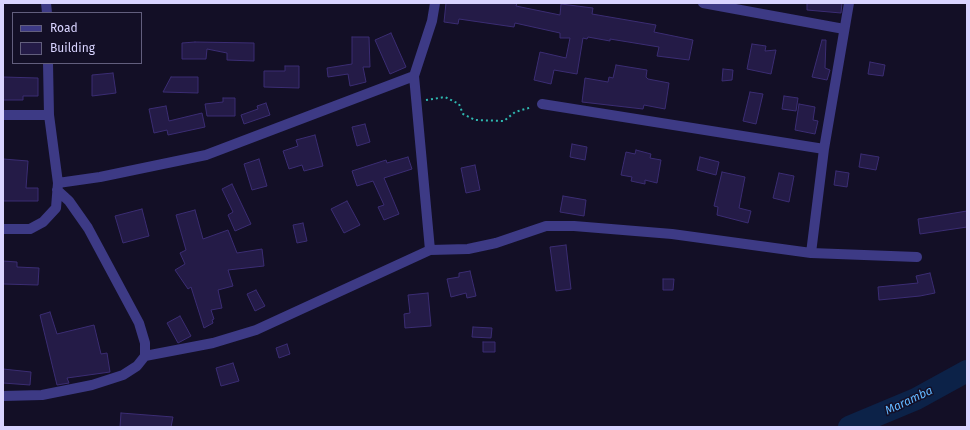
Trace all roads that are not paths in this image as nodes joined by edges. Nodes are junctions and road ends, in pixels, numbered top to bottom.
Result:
1 (435, 3) edge
2 (703, 3) edge
3 (850, 3) edge
4 (844, 29) junction
5 (48, 64) edge
6 (414, 76) junction
7 (542, 104) road end
8 (3, 115) edge
9 (49, 115) junction
10 (824, 149) junction
11 (57, 186) junction
12 (3, 229) edge
13 (430, 250) junction
14 (811, 253) junction
15 (917, 256) dead end
16 (144, 356) junction
17 (3, 396) edge

1 - 6 street
2 - 4 street
3 - 4 street
4 - 10 street
5 - 9 street
6 - 11 street
6 - 13 street
7 - 10 street
8 - 9 street
9 - 11 street
10 - 14 street
11 - 12 street
11 - 16 street
13 - 14 street
13 - 16 street
14 - 15 street
16 - 17 street

